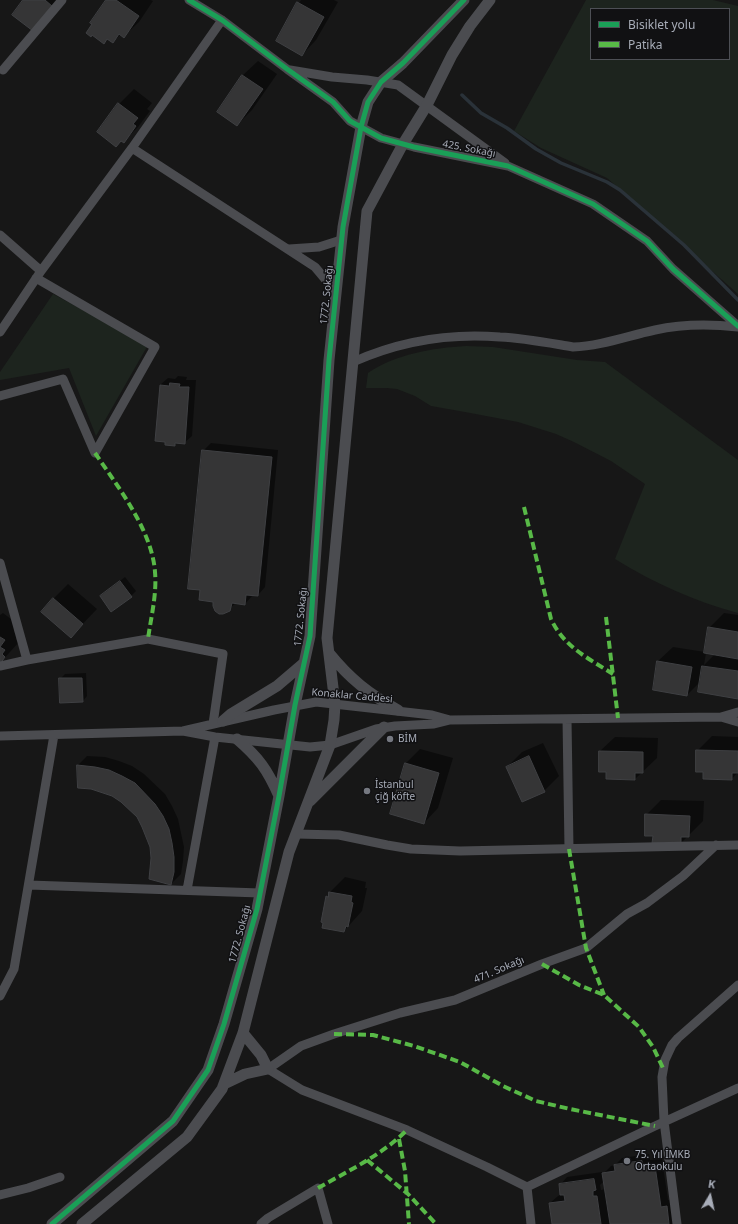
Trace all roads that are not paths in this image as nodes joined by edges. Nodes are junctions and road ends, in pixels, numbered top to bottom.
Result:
1 (62, 0) edge
2 (189, 0) edge
3 (464, 0) edge
4 (490, 0) edge
5 (222, 20) junction
6 (287, 69) junction
7 (3, 70) dead end
8 (381, 82) junction
9 (427, 105) junction
10 (361, 127) junction
11 (403, 144) junction
12 (132, 148) junction
13 (508, 166) junction
14 (0, 235) edge
15 (342, 240) junction
16 (289, 249) junction
17 (38, 274) junction
18 (336, 292) junction
19 (738, 326) edge
20 (0, 332) edge
21 (353, 362) junction
22 (0, 396) edge
23 (0, 563) edge
24 (329, 653) junction
25 (27, 660) junction
26 (304, 663) junction
27 (0, 666) edge
28 (335, 704) junction
29 (295, 706) junction
30 (398, 710) junction
31 (738, 712) edge
32 (721, 717) junction
33 (567, 719) junction
34 (450, 720) junction
35 (738, 722) edge
36 (218, 723) junction
37 (384, 727) junction
38 (183, 731) junction
39 (0, 736) edge
40 (54, 736) junction
41 (215, 737) junction
42 (237, 739) junction
43 (330, 744) junction
44 (288, 745) junction
45 (279, 796) junction
46 (307, 804) junction
47 (296, 834) junction
48 (716, 845) junction
49 (738, 845) edge
50 (569, 849) junction
51 (29, 885) junction
52 (187, 890) junction
53 (260, 893) junction
54 (738, 985) edge
55 (1, 993) edge
56 (243, 1033) junction
57 (268, 1069) junction
58 (224, 1084) junction
59 (738, 1088) edge
60 (664, 1121) junction
61 (60, 1177) dead end
62 (527, 1187) junction
63 (0, 1195) edge
64 (52, 1224) edge
65 (82, 1224) edge
66 (261, 1224) edge
67 (328, 1224) edge
68 (531, 1224) edge
69 (677, 1224) edge

1 - 7 street
2 - 5 street, 425. Sokağı
3 - 8 street, 1772. Sokağı
4 - 9 street
5 - 6 street, 425. Sokağı
5 - 12 street
6 - 8 street, 425. Sokağı
6 - 10 street, 425. Sokağı
8 - 9 street, 425. Sokağı
8 - 10 street, 1772. Sokağı
9 - 11 street
9 - 13 street, 425. Sokağı
10 - 11 street, 425. Sokağı
10 - 15 street, 1772. Sokağı
11 - 13 street, 425. Sokağı
11 - 21 street
12 - 16 street
12 - 17 street
13 - 19 street, 425. Sokağı
14 - 17 street
15 - 16 street
15 - 18 street, 1772. Sokağı
16 - 18 street
17 - 20 street
17 - 22 street
18 - 26 street, 1772. Sokağı
19 - 21 street
21 - 24 street
23 - 25 street
24 - 28 street
24 - 30 street
25 - 27 street
25 - 36 street
26 - 29 street, 1772. Sokağı
26 - 36 street
28 - 29 street, Konaklar Caddesi
28 - 30 street, Konaklar Caddesi
28 - 43 street
29 - 36 street, Konaklar Caddesi
29 - 44 street, 1772. Sokağı
30 - 34 street, Konaklar Caddesi
31 - 32 street, Konaklar Caddesi
32 - 33 street, Konaklar Caddesi
32 - 35 street, Konaklar Caddesi
33 - 34 street, Konaklar Caddesi
33 - 50 street
34 - 37 street, Konaklar Caddesi
36 - 38 street, Konaklar Caddesi
37 - 43 street, Konaklar Caddesi
37 - 46 street
38 - 40 street, Konaklar Caddesi
38 - 41 street, Konaklar Caddesi
39 - 40 street, Konaklar Caddesi
40 - 51 street
41 - 42 street, Konaklar Caddesi
41 - 52 street
42 - 44 street, Konaklar Caddesi
42 - 45 street
43 - 44 street, Konaklar Caddesi
43 - 46 street
44 - 45 street, 1772. Sokağı
45 - 53 street, 1772. Sokağı
46 - 47 street
47 - 50 street
47 - 56 street
48 - 49 street
48 - 50 street
48 - 57 street, 471. Sokağı
51 - 52 street
51 - 55 street
52 - 53 street
53 - 64 street, 1772. Sokağı
54 - 60 street
56 - 57 street
56 - 58 street
57 - 58 street
57 - 62 street
58 - 65 street
59 - 60 street
60 - 62 street
60 - 69 street
61 - 63 street
62 - 68 street
66 - 67 street

